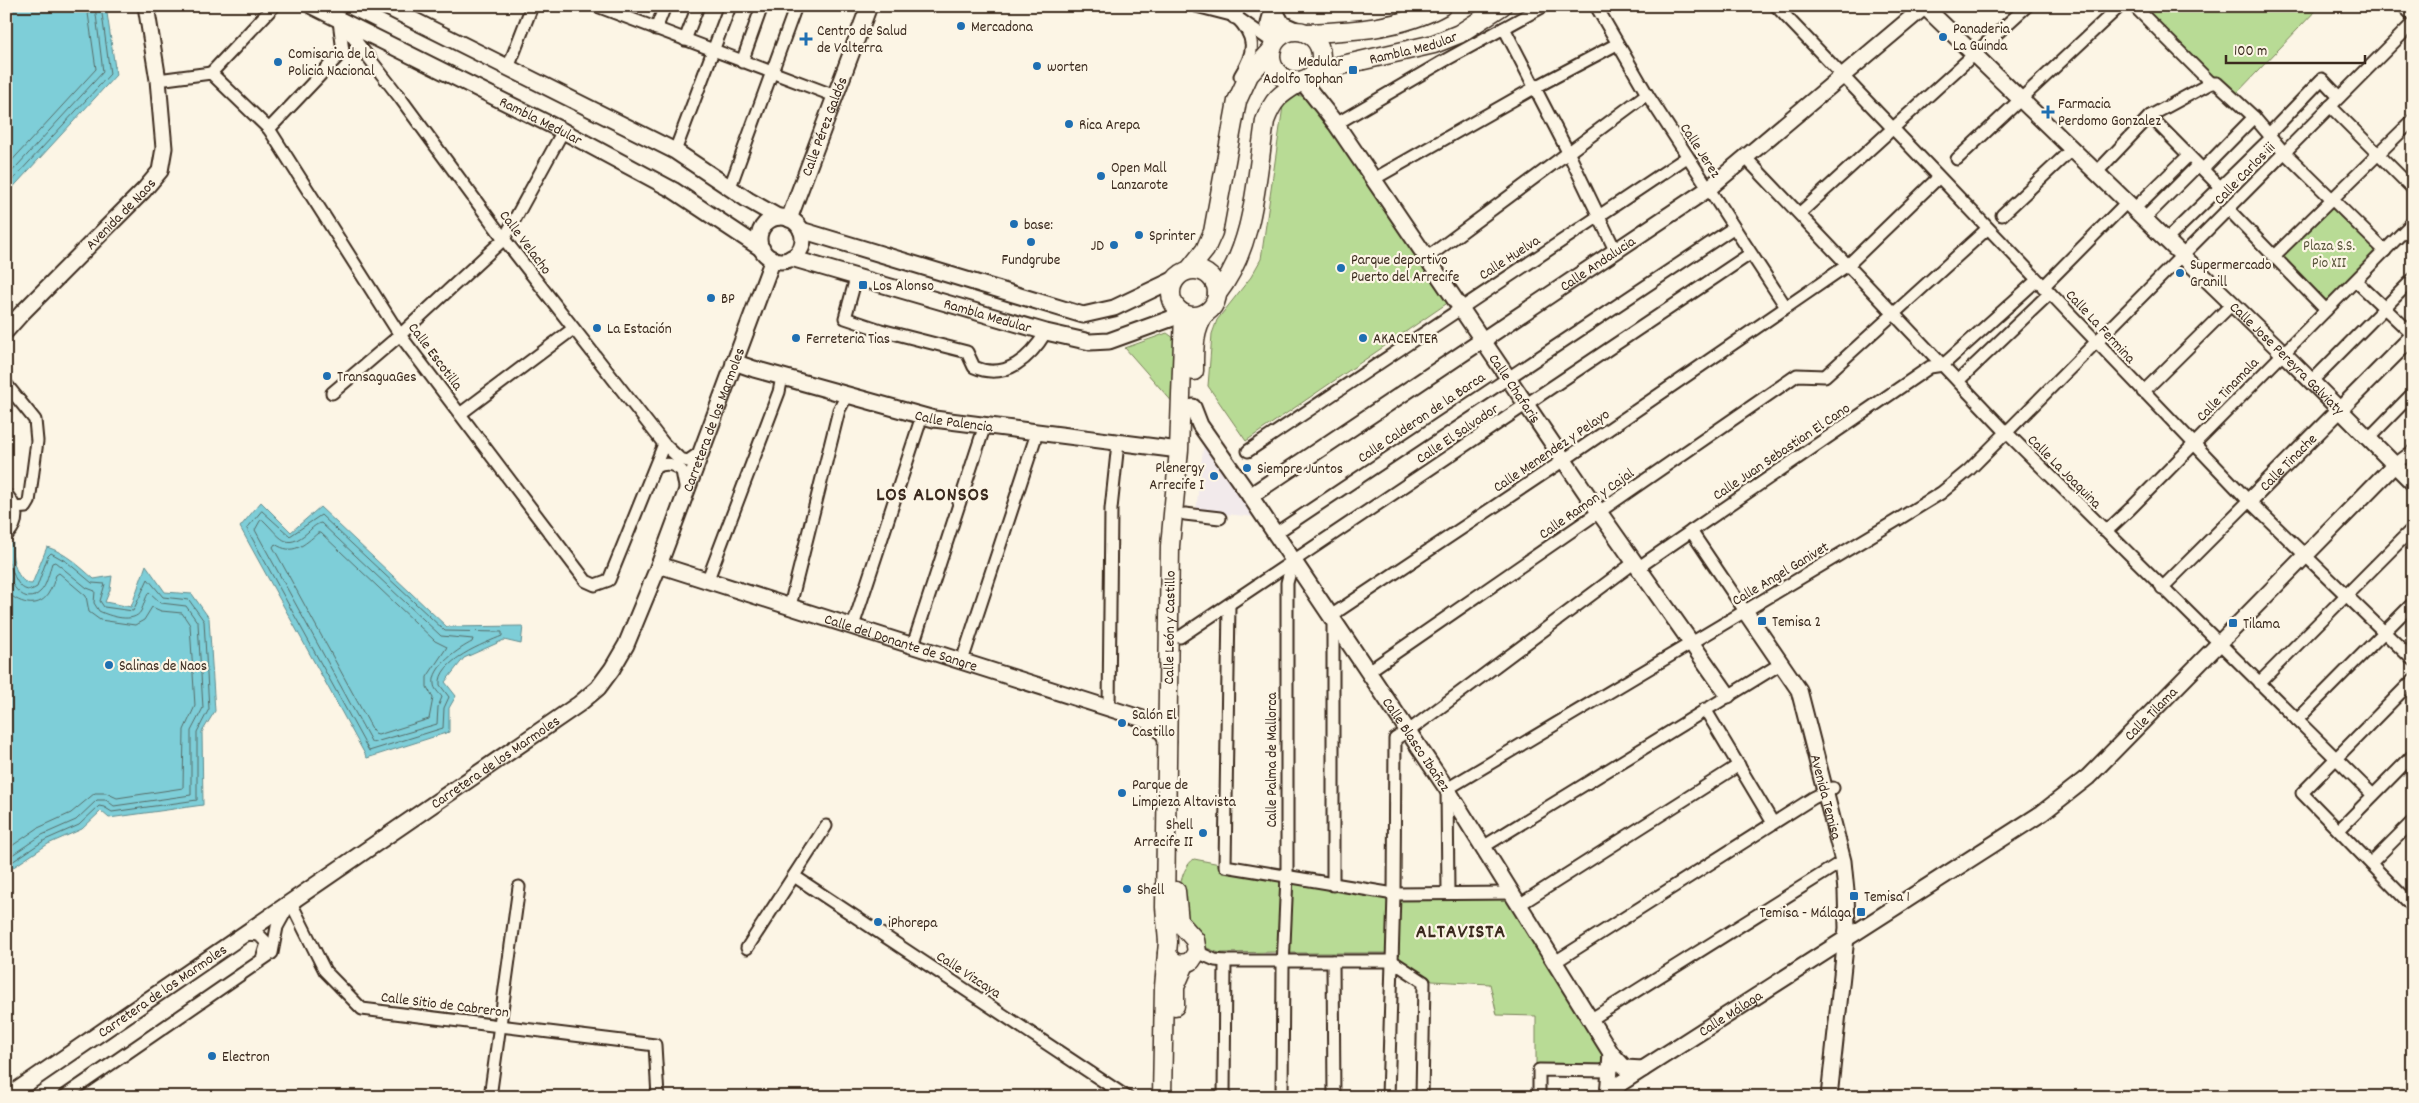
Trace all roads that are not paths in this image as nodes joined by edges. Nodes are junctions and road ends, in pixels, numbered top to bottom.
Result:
1 (146, 6) edge
2 (274, 6) edge
3 (312, 6) edge
4 (385, 6) edge
5 (597, 6) edge
6 (632, 6) edge
7 (665, 6) edge
8 (698, 6) edge
9 (730, 6) edge
10 (762, 6) edge
11 (796, 6) edge
12 (869, 6) edge
13 (1197, 6) edge
14 (1442, 6) edge
15 (1502, 6) edge
16 (1544, 6) edge
17 (1596, 6) edge
18 (1776, 6) edge
19 (1924, 6) edge
20 (2134, 6) edge
21 (2406, 6) edge
22 (2026, 7) edge
23 (1275, 8) edge
24 (2118, 9) edge
25 (530, 11) edge
26 (1236, 11) edge
27 (2413, 13) edge
28 (628, 18) junction
29 (339, 19) junction
30 (2413, 23) edge
31 (1504, 28) junction
32 (656, 29) junction
33 (1302, 32) junction
34 (685, 40) junction
35 (1617, 44) junction
36 (1272, 47) junction
37 (712, 50) junction
38 (1976, 55) junction
39 (742, 62) junction
40 (508, 68) junction
41 (211, 73) junction
42 (772, 74) junction
43 (1309, 76) junction
44 (1843, 78) junction
45 (158, 80) junction
46 (2214, 83) junction
47 (1534, 88) junction
48 (1647, 94) junction
49 (835, 96) junction
50 (2339, 97) junction
51 (2022, 100) junction
52 (2330, 106) junction
53 (2150, 116) junction
54 (1234, 117) junction
55 (2254, 118) junction
56 (2413, 120) edge
57 (1336, 124) junction
58 (269, 129) junction
59 (1894, 130) junction
60 (564, 131) junction
61 (2270, 136) junction
62 (2071, 150) junction
63 (675, 151) junction
64 (1568, 152) junction
65 (2285, 152) junction
66 (2378, 154) junction
67 (2188, 156) junction
68 (1687, 157) junction
69 (1746, 158) junction
70 (1957, 160) dead end
71 (2200, 167) junction
72 (2096, 173) junction
73 (1938, 178) junction
74 (1374, 179) junction
75 (730, 187) junction
76 (2220, 187) junction
77 (1708, 189) junction
78 (2413, 189) edge
79 (2332, 199) junction
80 (2135, 210) junction
81 (2229, 210) junction
82 (1800, 214) junction
83 (2002, 215) dead end
84 (1598, 216) junction
85 (784, 218) junction
86 (2413, 222) edge
87 (1733, 228) junction
88 (1987, 229) junction
89 (801, 230) junction
90 (504, 238) junction
91 (2166, 240) junction
92 (762, 248) junction
93 (2385, 251) junction
94 (1616, 252) junction
95 (1750, 254) junction
96 (2183, 256) junction
97 (2274, 256) junction
98 (1428, 257) junction
99 (791, 258) junction
100 (773, 259) junction
101 (1849, 264) junction
102 (1183, 274) junction
103 (856, 278) junction
104 (2413, 279) edge
105 (2356, 280) junction
106 (2043, 287) junction
107 (1218, 294) junction
108 (2232, 304) junction
109 (1460, 307) junction
110 (1786, 307) junction
111 (2383, 308) junction
112 (2326, 310) junction
113 (1894, 312) junction
114 (1184, 314) junction
115 (1205, 314) junction
116 (1155, 324) junction
117 (573, 328) junction
118 (6, 331) edge
119 (1046, 332) junction
120 (1182, 334) junction
121 (400, 335) junction
122 (2413, 336) edge
123 (1483, 340) junction
124 (2097, 343) junction
125 (2282, 353) junction
126 (734, 362) junction
127 (1943, 365) junction
128 (1507, 377) junction
129 (782, 378) junction
130 (1958, 381) junction
131 (2311, 382) junction
132 (6, 384) edge
133 (2143, 392) junction
134 (332, 393) dead end
135 (2413, 393) edge
136 (847, 395) junction
137 (1526, 405) junction
138 (1192, 407) junction
139 (2339, 411) junction
140 (460, 414) junction
141 (922, 416) junction
142 (985, 425) junction
143 (1037, 433) junction
144 (2007, 433) junction
145 (2368, 439) junction
146 (1118, 443) junction
147 (664, 444) junction
148 (2194, 445) junction
149 (1179, 450) junction
150 (1248, 451) dead end
151 (2413, 451) edge
152 (701, 452) junction
153 (1564, 460) junction
154 (2394, 465) junction
155 (656, 467) junction
156 (688, 470) junction
157 (2413, 483) edge
158 (1250, 496) junction
159 (2249, 502) junction
160 (10, 503) edge
161 (1599, 512) junction
162 (1185, 514) junction
163 (1220, 518) dead end
164 (2413, 528) edge
165 (2102, 529) junction
166 (1691, 531) junction
167 (6, 533) edge
168 (1276, 533) junction
169 (2306, 556) junction
170 (1293, 560) junction
171 (1637, 564) junction
172 (659, 565) junction
173 (708, 579) junction
174 (2162, 588) junction
175 (2346, 594) junction
176 (2413, 603) edge
177 (1229, 605) junction
178 (790, 606) junction
179 (1749, 609) junction
180 (1333, 618) junction
181 (853, 626) junction
182 (2384, 632) junction
183 (1180, 637) junction
184 (1692, 643) junction
185 (2220, 643) junction
186 (913, 645) junction
187 (2413, 660) edge
188 (962, 661) junction
189 (1782, 663) junction
190 (1369, 671) junction
191 (2413, 680) edge
192 (2259, 683) junction
193 (1728, 696) junction
194 (1109, 708) junction
195 (1168, 708) junction
196 (1705, 709) junction
197 (1143, 719) junction
198 (2297, 720) junction
199 (1406, 731) junction
200 (1168, 742) junction
201 (2413, 756) edge
202 (2335, 758) junction
203 (1739, 765) junction
204 (1447, 789) junction
205 (1830, 790) junction
206 (2373, 795) junction
207 (2413, 821) edge
208 (1773, 823) junction
209 (826, 826) dead end
210 (2339, 830) junction
211 (1483, 848) junction
212 (1843, 860) junction
213 (2371, 863) junction
214 (794, 876) junction
215 (1287, 876) junction
216 (1333, 885) junction
217 (519, 887) dead end
218 (1394, 894) junction
219 (1448, 894) junction
220 (1516, 899) junction
221 (295, 900) junction
222 (2413, 907) edge
223 (1187, 933) junction
224 (246, 934) junction
225 (1850, 936) junction
226 (1168, 947) junction
227 (747, 948) dead end
228 (1191, 958) junction
229 (260, 961) junction
230 (1226, 961) junction
231 (1283, 961) junction
232 (1333, 961) junction
233 (1392, 961) junction
234 (1554, 962) junction
235 (1590, 1020) junction
236 (498, 1027) junction
237 (1611, 1053) junction
238 (1643, 1069) junction
239 (1610, 1071) junction
240 (7, 1097) edge
241 (63, 1097) edge
242 (490, 1097) edge
243 (658, 1097) edge
244 (1127, 1097) edge
245 (1162, 1097) edge
246 (1172, 1097) edge
247 (1224, 1097) edge
248 (1282, 1097) edge
249 (1334, 1097) edge
250 (1388, 1097) edge
251 (1422, 1097) edge
252 (1539, 1097) edge
253 (1608, 1097) edge
254 (1829, 1097) edge

1 - 45 street, Avenida de Naos
2 - 41 street
3 - 29 street, Rambla Medular
4 - 40 street, Rambla Medular
5 - 28 street
6 - 28 street
7 - 32 street
8 - 34 street
9 - 37 street
10 - 39 street
11 - 42 street
12 - 49 street, Calle Pérez Galdós
13 - 26 street
14 - 33 main road, Rambla Medular
15 - 43 main road, Rambla Medular
16 - 31 street
17 - 35 street, Calle Jerez
18 - 44 street, Calle La Fermina
19 - 38 street, Calle Jose Pereyra Galviaty
19 - 44 street, Calle Andalucia
20 - 46 street
21 - 27 street
22 - 38 street
23 - 33 street
23 - 36 street
24 - 51 street
25 - 40 street
26 - 36 street
26 - 54 street
28 - 32 street
29 - 58 street
29 - 60 street, Rambla Medular
29 - 90 street, Calle Velacho
30 - 50 street, Calle Carlos iii
31 - 47 street
31 - 57 street
32 - 34 street
33 - 36 main road
33 - 43 main road
34 - 37 street
35 - 47 street
35 - 48 street, Calle Jerez
36 - 43 main road
36 - 54 main road, Rambla Medular
37 - 39 street
37 - 63 street
38 - 51 street, Calle Jose Pereyra Galviaty
38 - 59 street
39 - 42 street
40 - 63 street, Rambla Medular
41 - 45 street
41 - 58 street, Calle Escotilla
42 - 49 street
42 - 75 street
43 - 57 street, Calle Chafaris
43 - 107 main road, Rambla Medular
44 - 59 street, Calle La Fermina
44 - 69 street, Calle Andalucia
45 - 118 street, Avenida de Naos
46 - 53 street
46 - 55 street
47 - 64 street
47 - 74 street
48 - 64 street
48 - 68 street, Calle Jerez
49 - 85 street, Calle Pérez Galdós
50 - 52 street, Calle Carlos iii
50 - 61 street
51 - 62 street, Calle Jose Pereyra Galviaty
51 - 70 street
52 - 65 street, Calle Carlos iii
52 - 66 street
53 - 67 street
53 - 72 street
54 - 102 main road, Rambla Medular
55 - 61 street
55 - 71 street
56 - 66 street
57 - 74 street, Calle Chafaris
58 - 121 street, Calle Escotilla
59 - 73 street, Calle La Fermina
59 - 82 street
60 - 90 street
60 - 92 street, Rambla Medular
61 - 65 street
61 - 76 street
62 - 72 street, Calle Jose Pereyra Galviaty
62 - 83 street
63 - 75 street, Rambla Medular
64 - 84 street
64 - 98 street
65 - 79 street
65 - 81 street, Calle Carlos iii
66 - 78 street
66 - 79 street
67 - 71 street
67 - 80 street
68 - 77 street, Calle Jerez
68 - 84 street, Calle Huelva
69 - 77 street, Calle Andalucia
69 - 82 street, Calle La Joaquina
71 - 76 street
71 - 80 street
72 - 80 street, Calle Jose Pereyra Galviaty
73 - 88 street, Calle La Fermina
73 - 101 street, Calle Menendez y Pelayo
74 - 98 street, Calle Chafaris
75 - 85 street, Rambla Medular
76 - 91 street
77 - 87 street, Calle Jerez
77 - 94 street, Calle Andalucia
79 - 93 street
79 - 97 street
80 - 91 street, Calle Jose Pereyra Galviaty
80 - 106 street
81 - 96 street, Calle Carlos iii
81 - 97 street
82 - 101 street, Calle La Joaquina
84 - 94 street
84 - 109 street, Calle Huelva
85 - 89 street
85 - 92 street
86 - 93 street, Calle Tinamala
87 - 95 street, Calle Jerez
87 - 128 street, Calle Calderon de la Barca
88 - 106 street, Calle La Fermina
88 - 113 street
89 - 99 street
89 - 102 street, Rambla Medular
90 - 117 street, Calle Velacho
90 - 121 street
91 - 96 street, Calle Jose Pereyra Galviaty
92 - 100 street
93 - 105 street, Calle Tinamala
94 - 123 street, Calle Andalucia
95 - 110 street, Calle Jerez
95 - 137 street, Calle El Salvador
96 - 108 street, Calle Jose Pereyra Galviaty
96 - 124 street, Calle Carlos iii
97 - 112 street
98 - 109 street, Calle Chafaris
99 - 100 street
99 - 103 street, Rambla Medular
100 - 126 street, Carretera de los Marmoles
101 - 110 street, Calle Menendez y Pelayo
101 - 113 street, Calle La Joaquina
102 - 107 main road
102 - 114 main road
103 - 119 street, Rambla Medular
103 - 119 street
104 - 111 street
105 - 111 street
105 - 112 street, Calle Tinamala
106 - 124 street, Calle La Fermina
106 - 127 street, Calle Juan Sebastian El Cano
106 - 130 street
107 - 115 main road
108 - 125 street, Calle Jose Pereyra Galviaty
108 - 133 street
109 - 123 street, Calle Chafaris
109 - 150 street, Calle Huelva
110 - 153 street, Calle Menendez y Pelayo
111 - 122 street
111 - 131 street
112 - 125 street, Calle Tinamala
113 - 127 street, Calle La Joaquina
113 - 161 street, Calle Ramon y Cajal
114 - 115 main road
114 - 116 street, Rambla Medular
114 - 120 main road, Calle León y Castillo
115 - 138 main road, Calle León y Castillo
116 - 119 street, Rambla Medular
116 - 120 street
117 - 140 street
117 - 147 street, Calle Velacho
120 - 149 main road, Calle León y Castillo
121 - 134 street
121 - 140 street, Calle Escotilla
122 - 139 street, Calle Tinache
123 - 128 street, Calle Chafaris
123 - 158 street, Calle Andalucia
124 - 133 street, Calle La Fermina
124 - 144 street, Calle Angel Ganivet
125 - 131 street, Calle Jose Pereyra Galviaty
125 - 148 street, Calle Tinamala
126 - 129 street, Calle Palencia
126 - 152 street, Carretera de los Marmoles
127 - 130 street, Calle La Joaquina
127 - 166 street, Calle Juan Sebastian El Cano
128 - 137 street, Calle Chafaris
128 - 168 street, Calle Calderon de la Barca
129 - 136 street, Calle Palencia
129 - 173 street
130 - 144 street, Calle La Joaquina
131 - 139 street, Calle Jose Pereyra Galviaty
132 - 160 street
133 - 148 street, Calle La Fermina
135 - 145 street
136 - 141 street, Calle Palencia
136 - 178 street
137 - 153 street, Calle Chafaris
137 - 170 street, Calle El Salvador
138 - 158 street, Calle Blasco Ibañez
138 - 162 main road, Calle León y Castillo
139 - 145 street, Calle Jose Pereyra Galviaty
139 - 159 street, Calle Tinache
140 - 155 street, Calle Escotilla
141 - 142 street, Calle Palencia
141 - 181 street
142 - 143 street, Calle Palencia
142 - 186 street
143 - 146 street, Calle Palencia
143 - 188 street
144 - 165 street, Calle La Joaquina
144 - 179 street, Calle Angel Ganivet
145 - 154 street, Calle Jose Pereyra Galviaty
146 - 149 street, Calle Palencia
146 - 194 street
147 - 152 street, Calle Velacho
147 - 155 street, Calle Escotilla
148 - 159 street, Calle La Fermina
148 - 165 street, Calle Tinamala
149 - 195 main road, Calle León y Castillo
151 - 154 street, Calle Tilama
152 - 156 street, Carretera de los Marmoles
153 - 161 street, Calle Chafaris
153 - 180 street, Calle Menendez y Pelayo
154 - 157 street, Calle Jose Pereyra Galviaty
154 - 169 street, Calle Tilama
155 - 156 street
156 - 172 street, Carretera de los Marmoles
158 - 168 street, Calle Blasco Ibañez
159 - 169 street, Calle La Fermina
159 - 174 street, Calle Tinache
160 - 167 street
161 - 171 street, Calle Chafaris
161 - 190 street, Calle Ramon y Cajal
162 - 163 street
162 - 183 main road, Calle León y Castillo
164 - 175 street
165 - 174 street, Calle La Joaquina
166 - 171 street, Calle Juan Sebastian El Cano
166 - 179 street, Avenida Temisa
168 - 170 street, Calle Blasco Ibañez
169 - 175 street, Calle La Fermina
169 - 185 street, Calle Tilama
170 - 177 street, Calle El Salvador
170 - 180 street, Calle Blasco Ibañez
170 - 215 street, Calle Palma de Mallorca
171 - 184 street, Calle Chafaris
171 - 199 street, Calle Juan Sebastian El Cano
172 - 173 street, Calle del Donante de Sangre
172 - 221 street, Carretera de los Marmoles
173 - 178 street, Calle del Donante de Sangre
174 - 185 street, Calle La Joaquina
175 - 182 street, Calle La Fermina
175 - 192 street
176 - 182 street
177 - 183 street, Calle El Salvador
177 - 215 street
178 - 181 street, Calle del Donante de Sangre
179 - 184 street, Calle Angel Ganivet
179 - 189 street, Avenida Temisa
179 - 205 street, Avenida Temisa
180 - 190 street, Calle Blasco Ibañez
180 - 216 street
181 - 186 street, Calle del Donante de Sangre
182 - 187 street, Calle La Fermina
182 - 198 street
183 - 223 main road, Calle León y Castillo
184 - 193 street, Calle Chafaris
184 - 204 street, Calle Angel Ganivet
185 - 192 street, Calle La Joaquina
185 - 225 street, Calle Tilama
186 - 188 street, Calle del Donante de Sangre
188 - 194 street, Calle del Donante de Sangre
189 - 193 street
189 - 205 street, Avenida Temisa
190 - 199 street, Calle Blasco Ibañez
191 - 202 street
192 - 198 street, Calle La Joaquina
193 - 196 street
194 - 197 street, Calle del Donante de Sangre
195 - 197 street
195 - 200 main road, Calle León y Castillo
196 - 203 street
196 - 211 street
197 - 200 street, Calle del Donante de Sangre
198 - 202 street, Calle La Joaquina
199 - 204 street, Calle Blasco Ibañez
199 - 218 street
200 - 226 main road, Calle León y Castillo
201 - 206 street
202 - 206 street, Calle La Joaquina
202 - 210 street
203 - 208 street
203 - 220 street
204 - 211 street, Calle Blasco Ibañez
204 - 219 street
205 - 208 street
205 - 212 street, Avenida Temisa
205 - 225 street, Avenida Temisa
206 - 210 street
207 - 213 street
208 - 234 street
209 - 214 street
210 - 213 street
211 - 220 street, Calle Blasco Ibañez
212 - 225 street, Avenida Temisa
212 - 235 street
213 - 222 street
214 - 227 street
214 - 244 street, Calle Vizcaya
215 - 216 street
215 - 231 street, Calle Palma de Mallorca
216 - 218 street
217 - 236 street
218 - 219 street
218 - 233 street
219 - 220 street
220 - 234 street, Calle Blasco Ibañez
221 - 224 street, Carretera de los Marmoles
221 - 229 street
221 - 236 street, Calle Sitio de Cabreron
223 - 226 main road
223 - 228 main road
224 - 229 street
224 - 240 street, Carretera de los Marmoles
225 - 238 street, Calle Málaga
225 - 254 street, Avenida Temisa
226 - 228 main road
226 - 245 main road, Calle León y Castillo
228 - 230 street
228 - 246 main road
229 - 241 street
230 - 231 street
230 - 247 street
231 - 232 street
231 - 248 street, Calle Palma de Mallorca
232 - 233 street
232 - 249 street
233 - 250 street
233 - 251 street
234 - 235 street, Calle Blasco Ibañez
235 - 237 street, Calle Blasco Ibañez
236 - 242 street
236 - 243 street, Calle Sitio de Cabreron
237 - 238 street, Calle Blasco Ibañez
237 - 239 street
238 - 253 street, Calle Málaga
239 - 252 street
239 - 253 street

